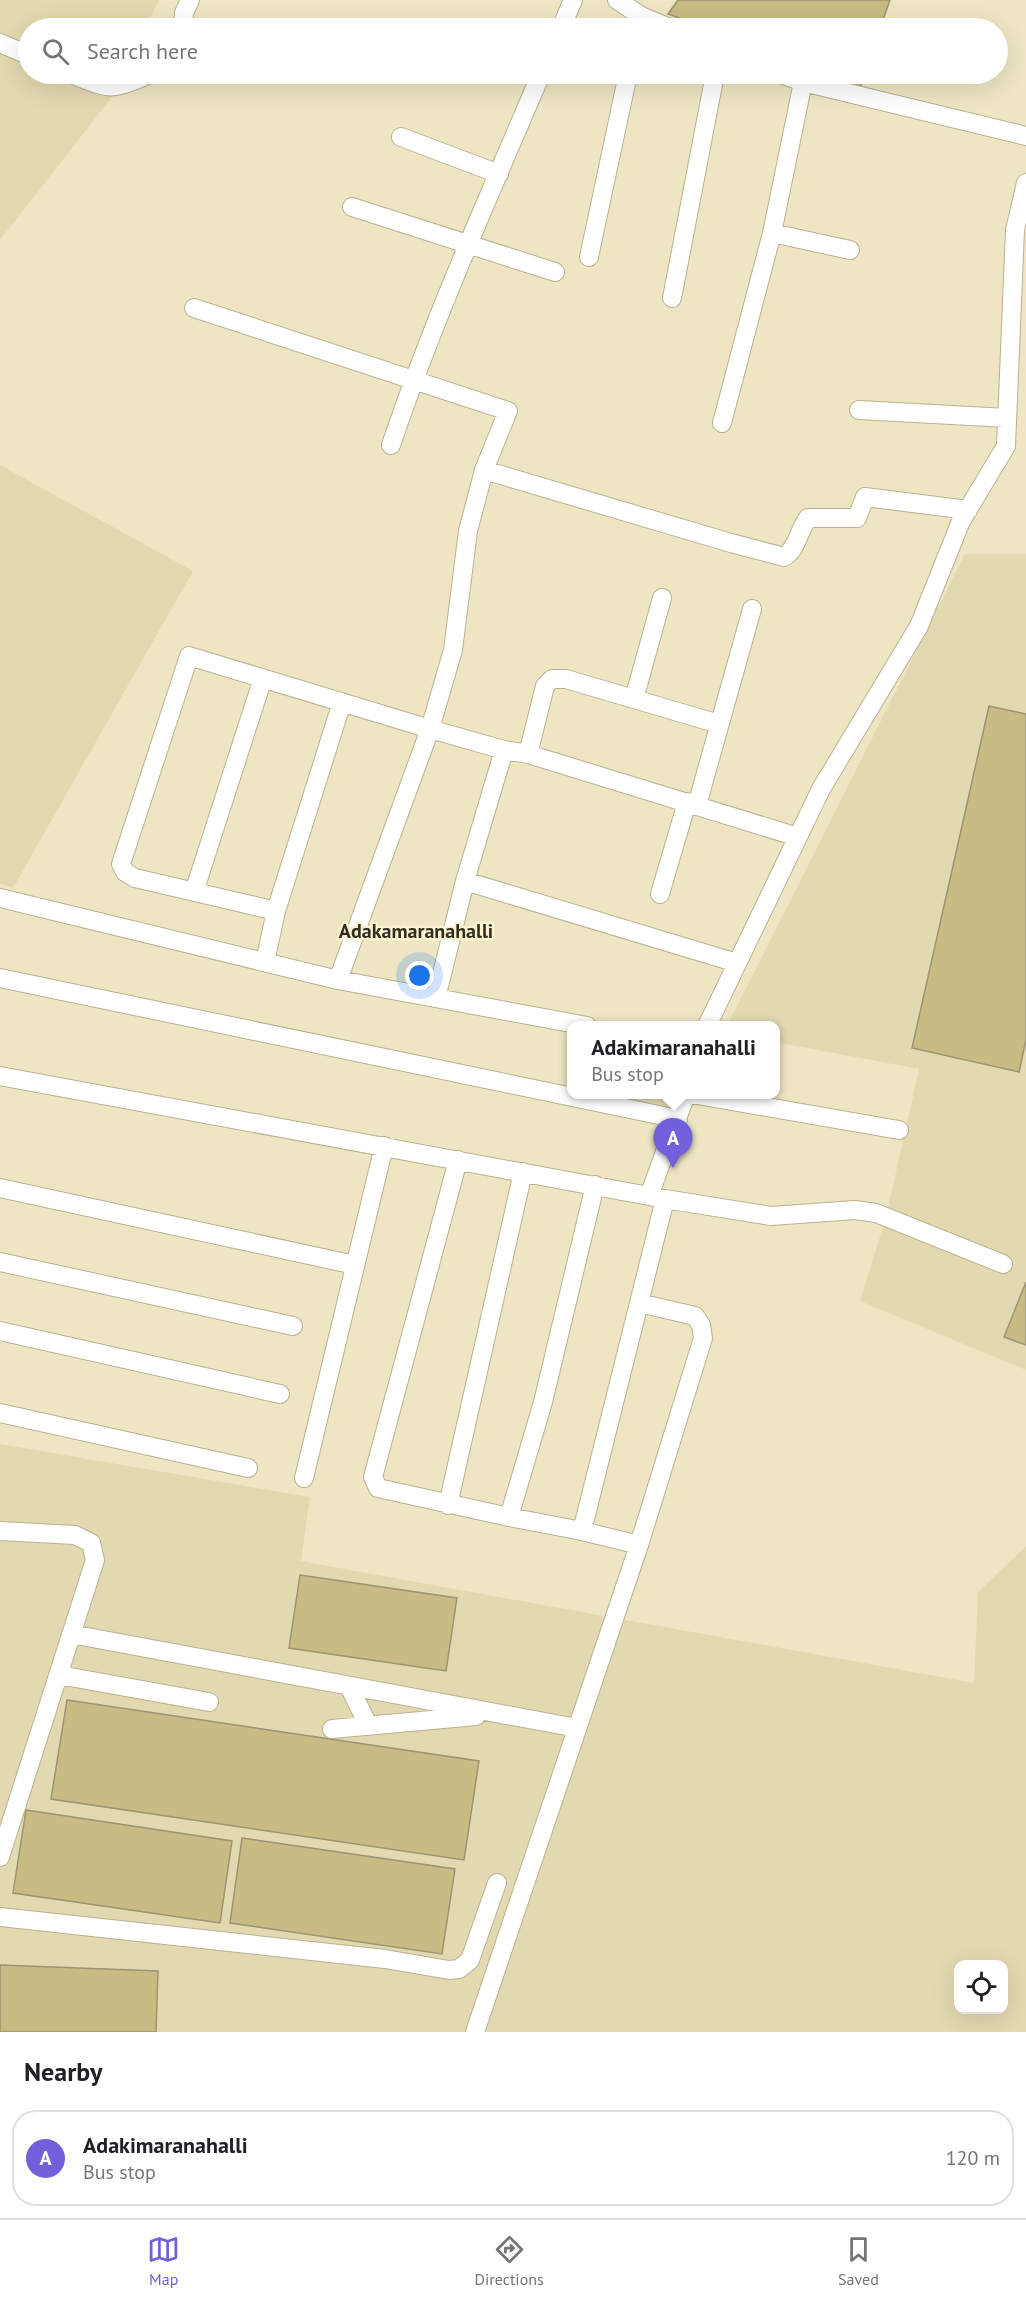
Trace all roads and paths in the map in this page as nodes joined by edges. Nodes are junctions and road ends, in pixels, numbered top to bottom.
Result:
1 (190, 0) edge
2 (573, 0) edge
3 (617, 0) edge
4 (184, 18) edge
5 (565, 18) edge
6 (636, 18) edge
7 (0, 43) edge
8 (18, 51) edge
9 (96, 84) edge
10 (125, 84) edge
11 (538, 84) edge
12 (626, 84) edge
13 (713, 84) edge
14 (803, 84) edge
15 (811, 84) edge
16 (1026, 136) edge
17 (401, 137) dead end
18 (499, 174) junction
19 (1026, 183) edge
20 (352, 207) dead end
21 (772, 233) junction
22 (468, 243) junction
23 (850, 250) dead end
24 (589, 257) dead end
25 (555, 272) dead end
26 (672, 298) dead end
27 (194, 308) dead end
28 (413, 381) junction
29 (859, 410) dead end
30 (1007, 418) junction
31 (722, 423) dead end
32 (391, 445) dead end
33 (484, 470) junction
34 (968, 510) junction
35 (662, 598) dead end
36 (752, 609) dead end
37 (262, 678) junction
38 (634, 699) junction
39 (342, 702) junction
40 (719, 724) junction
41 (430, 729) junction
42 (504, 750) junction
43 (528, 754) junction
44 (692, 804) junction
45 (798, 837) junction
46 (465, 881) junction
47 (194, 892) junction
48 (660, 894) dead end
49 (0, 898) edge
50 (276, 911) junction
51 (265, 962) junction
52 (737, 963) junction
53 (0, 978) edge
54 (338, 980) junction
55 (436, 998) junction
56 (709, 1021) edge
57 (567, 1022) edge
58 (0, 1076) edge
59 (567, 1096) edge
60 (582, 1099) edge
61 (685, 1099) edge
62 (716, 1099) edge
63 (678, 1119) junction
64 (899, 1130) dead end
65 (384, 1146) junction
66 (458, 1160) junction
67 (523, 1172) junction
68 (595, 1185) junction
69 (0, 1188) edge
70 (657, 1197) junction
71 (0, 1262) edge
72 (1003, 1264) dead end
73 (356, 1265) junction
74 (639, 1303) junction
75 (293, 1326) dead end
76 (0, 1331) edge
77 (280, 1394) dead end
78 (0, 1413) edge
79 (248, 1468) dead end
80 (304, 1478) dead end
81 (448, 1505) junction
82 (509, 1518) junction
83 (0, 1531) edge
84 (582, 1531) junction
85 (639, 1545) junction
86 (71, 1634) junction
87 (59, 1675) junction
88 (349, 1686) junction
89 (208, 1702) dead end
90 (498, 1714) junction
91 (368, 1725) junction
92 (577, 1728) junction
93 (332, 1729) dead end
94 (0, 1857) edge
95 (497, 1883) dead end
96 (0, 1917) edge
97 (475, 2032) edge

1 - 4 street
2 - 5 street
3 - 6 street
7 - 8 street
9 - 10 street
11 - 18 street
12 - 24 street
13 - 26 street
14 - 21 street
15 - 16 street
17 - 18 street
18 - 22 street
19 - 30 street
20 - 22 street
21 - 23 street
21 - 31 street
22 - 25 street
22 - 28 street
27 - 28 street
28 - 32 street
28 - 33 street
29 - 30 street
30 - 34 street
33 - 34 street
33 - 41 street
34 - 45 street
35 - 38 street
36 - 40 street
37 - 39 street
37 - 47 street
37 - 47 street
38 - 40 street
38 - 43 street
39 - 41 street
39 - 50 street
40 - 44 street
41 - 42 street
41 - 54 street
42 - 43 street
42 - 46 street
43 - 44 street
44 - 45 street
44 - 48 street
45 - 52 street
46 - 52 street
46 - 55 street
47 - 50 street
49 - 51 street
50 - 51 street
51 - 54 street
52 - 56 street
53 - 59 street
54 - 55 street
55 - 57 street
58 - 65 street
60 - 63 street
61 - 63 street
62 - 64 street
63 - 70 street
65 - 66 street
65 - 73 street
66 - 67 street
66 - 81 street
67 - 68 street
67 - 81 street
68 - 70 street
68 - 82 street
69 - 73 street
70 - 72 street
70 - 74 street
71 - 75 street
73 - 80 street
74 - 84 street
74 - 85 street
76 - 77 street
78 - 79 street
81 - 82 street
82 - 84 street
83 - 86 street
84 - 85 street
85 - 92 street
86 - 87 street
86 - 88 street
87 - 89 street
87 - 94 street
88 - 90 street
88 - 91 street
90 - 91 street
90 - 92 street
91 - 93 street
92 - 97 street
95 - 96 street

